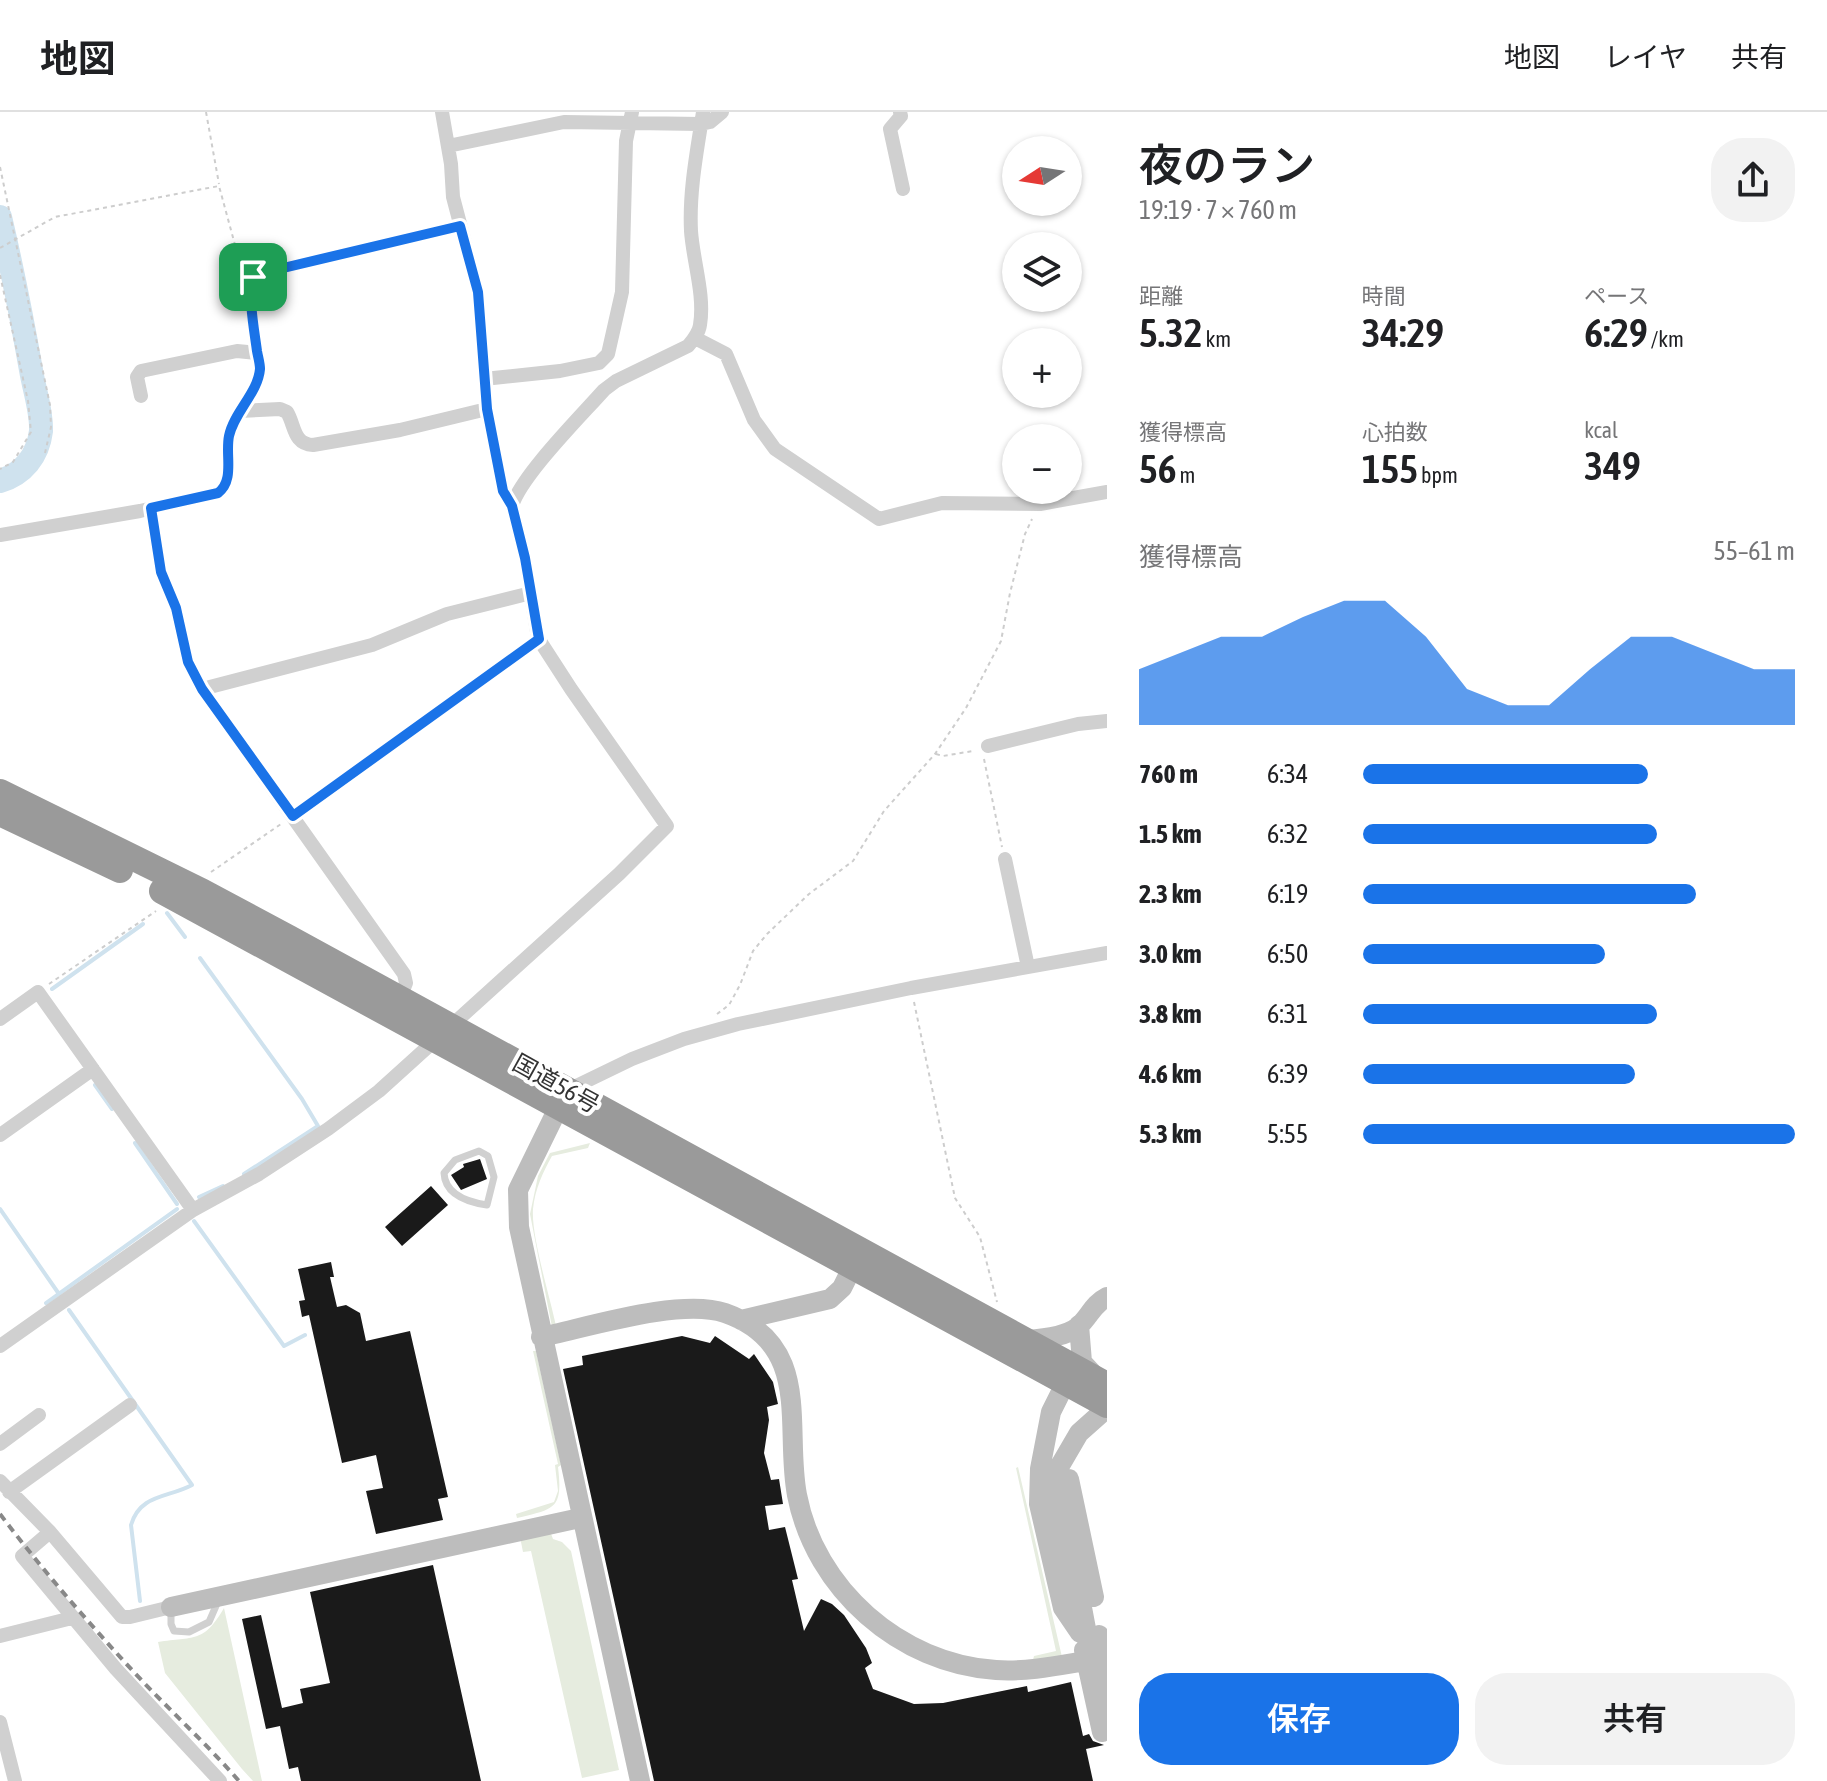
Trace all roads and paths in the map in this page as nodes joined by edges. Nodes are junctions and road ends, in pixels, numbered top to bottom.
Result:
1 (206, 112) edge
2 (442, 112) edge
3 (722, 112) edge
4 (900, 112) edge
5 (631, 117) edge
6 (702, 118) edge
7 (448, 146) junction
8 (0, 167) edge
9 (219, 186) junction
10 (903, 189) dead end
11 (460, 226) junction
12 (15, 240) junction
13 (0, 248) edge
14 (0, 275) edge
15 (253, 277) junction
16 (695, 338) junction
17 (257, 353) junction
18 (484, 379) junction
19 (141, 396) dead end
20 (487, 409) junction
21 (240, 411) junction
22 (45, 453) dead end
23 (0, 469) edge
24 (1107, 492) edge
25 (1082, 496) edge
26 (1002, 504) edge
27 (1040, 504) edge
28 (512, 506) junction
29 (151, 508) junction
30 (0, 535) edge
31 (531, 593) junction
32 (539, 639) junction
33 (202, 689) junction
34 (1107, 721) edge
35 (988, 746) dead end
36 (935, 754) junction
37 (0, 792) edge
38 (0, 813) edge
39 (293, 816) junction
40 (1005, 859) joint
41 (183, 892) junction
42 (1107, 953) edge
43 (1028, 967) junction
44 (911, 988) junction
45 (38, 992) junction
46 (396, 1007) junction
47 (0, 1019) edge
48 (710, 1019) dead end
49 (444, 1033) junction
50 (93, 1069) junction
51 (563, 1098) junction
52 (0, 1135) edge
53 (487, 1205) joint
54 (193, 1210) junction
55 (852, 1268) junction
56 (1107, 1297) edge
57 (997, 1303) dead end
58 (741, 1320) junction
59 (1079, 1325) junction
60 (541, 1337) junction
61 (1027, 1340) junction
62 (0, 1346) edge
63 (1065, 1384) junction
64 (1105, 1394) edge
65 (130, 1405) dead end
66 (39, 1415) dead end
67 (0, 1444) edge
68 (1069, 1479) dead end
69 (5, 1486) edge
70 (580, 1518) junction
71 (1059, 1518) junction
72 (50, 1532) junction
73 (1071, 1549) junction
74 (219, 1597) junction
75 (171, 1607) junction
76 (72, 1618) junction
77 (1089, 1633) junction
78 (0, 1636) edge
79 (1099, 1657) edge
80 (1107, 1701) edge
81 (0, 1722) edge
82 (1105, 1743) edge
83 (15, 1781) edge
84 (220, 1781) edge
85 (640, 1781) edge

1 - 9 path
2 - 7 street
3 - 6 street
4 - 10 street
5 - 6 street
5 - 7 street
5 - 18 street
6 - 16 street
7 - 11 street
8 - 12 path
9 - 12 path
9 - 15 path
11 - 15 street
11 - 18 street
12 - 13 path
12 - 22 path
14 - 23 path
15 - 17 street
16 - 26 street
16 - 28 street
17 - 19 street
17 - 21 street
18 - 20 street
20 - 21 street
20 - 28 street
21 - 29 street
24 - 25 street
27 - 36 path
28 - 31 street
29 - 30 street
29 - 33 street
31 - 32 street
31 - 33 street
32 - 39 path
32 - 49 street
33 - 39 street
34 - 35 street
36 - 40 path
36 - 48 path
37 - 41 highway, 国道56号
38 - 41 highway, 国道56号
39 - 41 path
39 - 46 street
40 - 43 street
41 - 45 path
41 - 46 highway, 国道56号
42 - 43 street
43 - 44 street
44 - 51 street
44 - 57 path
45 - 47 street
45 - 50 street
46 - 49 highway, 国道56号
49 - 51 highway, 国道56号
49 - 54 street
50 - 52 street
50 - 54 street
51 - 55 highway, 国道56号
51 - 60 street
51 - 61 highway, 国道56号
53 - 53 lane
54 - 62 street
55 - 58 street
55 - 63 highway, 国道56号
56 - 59 street
58 - 60 street
58 - 79 street
59 - 61 street
59 - 64 street
60 - 70 street
61 - 64 highway, 国道56号
63 - 64 highway, 国道56号
63 - 77 street
64 - 71 street
65 - 69 street
66 - 67 street
68 - 77 street
69 - 72 street
70 - 74 street
70 - 85 street
71 - 73 street
71 - 77 street
72 - 75 street
72 - 76 street
73 - 77 street
73 - 79 street
74 - 75 street
74 - 75 lane
76 - 78 street
76 - 84 street
77 - 79 street
79 - 80 street
79 - 82 street
81 - 83 street

